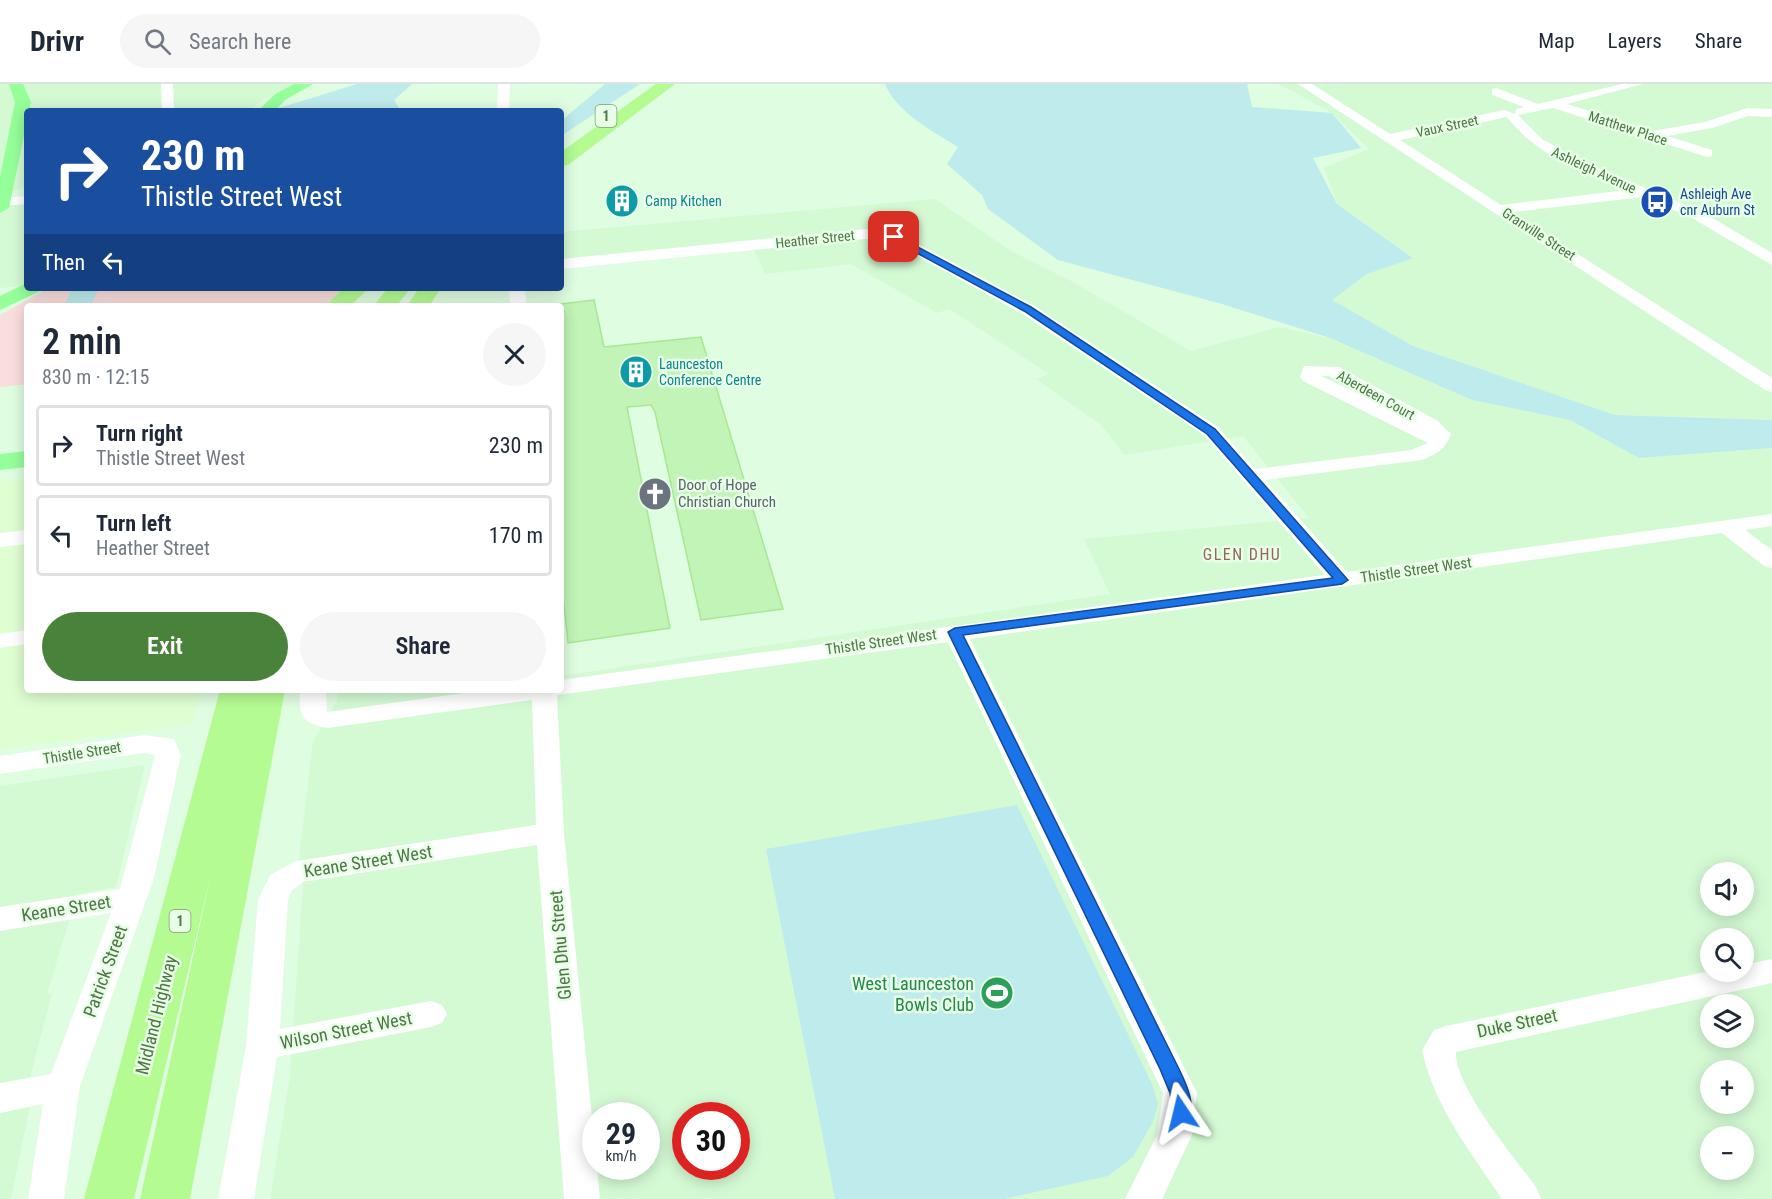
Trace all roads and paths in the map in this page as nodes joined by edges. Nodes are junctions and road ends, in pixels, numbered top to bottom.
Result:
1 (16, 84) edge
2 (167, 84) edge
3 (306, 84) edge
4 (504, 84) edge
5 (651, 84) edge
6 (667, 84) edge
7 (1304, 84) edge
8 (1637, 84) edge
9 (1496, 92) dead end
10 (1550, 103) junction
11 (1535, 107) junction
12 (168, 108) edge
13 (269, 108) edge
14 (503, 108) edge
15 (1772, 113) edge
16 (1512, 114) junction
17 (591, 133) junction
18 (1649, 135) junction
19 (1390, 138) junction
20 (564, 146) edge
21 (1707, 153) dead end
22 (6, 154) edge
23 (564, 160) edge
24 (24, 193) edge
25 (1642, 193) junction
26 (24, 200) edge
27 (2, 202) edge
28 (1501, 209) junction
29 (1747, 245) junction
30 (1772, 249) edge
31 (1772, 260) edge
32 (564, 264) edge
33 (25, 291) edge
34 (354, 291) edge
35 (378, 291) edge
36 (397, 291) edge
37 (340, 303) edge
38 (367, 303) edge
39 (387, 303) edge
40 (0, 304) edge
41 (1772, 386) edge
42 (1440, 440) junction
43 (1252, 475) junction
44 (1772, 520) edge
45 (1726, 526) junction
46 (24, 537) edge
47 (0, 540) edge
48 (1772, 561) edge
49 (1342, 580) junction
50 (955, 632) junction
51 (24, 638) edge
52 (0, 641) edge
53 (564, 688) edge
54 (236, 693) edge
55 (267, 693) edge
56 (313, 693) edge
57 (524, 693) edge
58 (545, 693) edge
59 (165, 745) joint
60 (0, 765) edge
61 (550, 833) junction
62 (132, 898) junction
63 (0, 919) edge
64 (1772, 971) edge
65 (431, 1014) dead end
66 (262, 1046) junction
67 (63, 1086) junction
68 (0, 1098) edge
69 (46, 1199) edge
70 (108, 1199) edge
71 (165, 1199) edge
72 (236, 1199) edge
73 (582, 1199) edge
74 (1143, 1199) edge
75 (1523, 1199) edge

1 - 22 main road
2 - 12 street
3 - 13 main road
4 - 14 street
5 - 17 highway, 1
6 - 17 highway, 1
7 - 19 street, Granville Street
8 - 10 street, Vaux Street
9 - 11 street
10 - 11 street, Vaux Street
10 - 18 street, Matthew Place
11 - 16 street, Vaux Street
15 - 18 street
16 - 19 street, Vaux Street
16 - 25 street, Ashleigh Avenue
17 - 20 highway
17 - 23 highway
18 - 21 street, Matthew Place
19 - 28 street, Granville Street
22 - 27 main road
24 - 27 street
25 - 28 street
25 - 29 street, Ashleigh Avenue
26 - 27 street
28 - 41 street, Granville Street
29 - 30 street
29 - 31 street, Ashleigh Avenue
32 - 43 street, Heather Street
33 - 40 main road
34 - 37 highway
35 - 38 highway
36 - 39 highway
42 - 42 street, Aberdeen Court
42 - 43 street
43 - 49 street, Heather Street
44 - 45 street, Thistle Street West
45 - 48 street
45 - 49 street, Thistle Street West
46 - 47 street
49 - 50 street, Thistle Street West
50 - 53 street, Thistle Street West
50 - 74 street
51 - 52 street
54 - 70 highway, Midland Highway / 1
55 - 71 highway
56 - 57 street
58 - 61 street, Glen Dhu Street
59 - 60 street, Thistle Street
59 - 62 street, Patrick Street
61 - 66 street, Keane Street West
61 - 73 street, Glen Dhu Street
62 - 63 street, Keane Street
62 - 67 street, Patrick Street
64 - 75 street, Duke Street
65 - 66 street, Wilson Street West
66 - 72 street
67 - 68 street
67 - 69 street, Patrick Street

